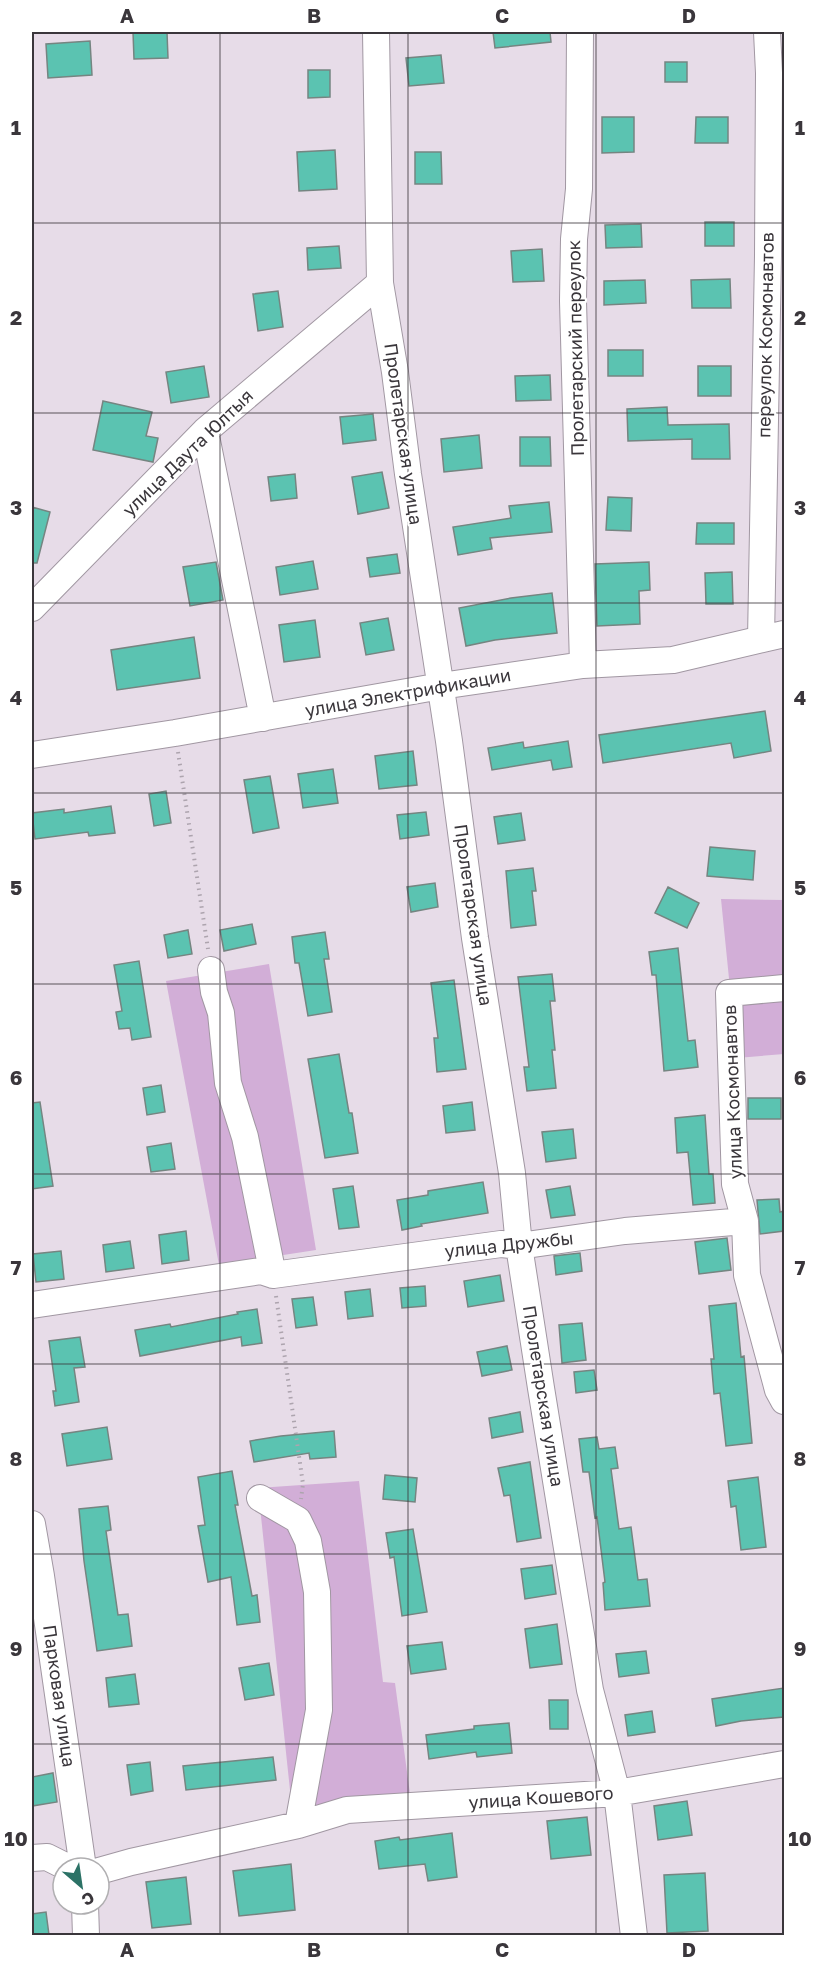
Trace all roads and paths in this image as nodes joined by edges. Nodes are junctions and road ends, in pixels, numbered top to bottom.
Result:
1 (376, 32) edge
2 (580, 32) edge
3 (767, 32) edge
4 (380, 283) junction
5 (205, 431) junction
6 (32, 608) edge
7 (773, 637) edge
8 (583, 665) junction
9 (441, 686) junction
10 (263, 718) junction
11 (175, 733) junction
12 (32, 755) edge
13 (211, 970) joint
14 (784, 988) edge
15 (745, 1221) junction
16 (519, 1246) junction
17 (273, 1275) junction
18 (32, 1305) edge
19 (784, 1401) edge
20 (260, 1498) dead end
21 (298, 1520) junction
22 (32, 1524) edge
23 (784, 1764) edge
24 (617, 1793) junction
25 (298, 1825) junction
26 (82, 1856) edge
27 (32, 1858) edge
28 (51, 1859) edge
29 (111, 1868) edge
30 (85, 1916) edge
31 (86, 1935) edge
32 (634, 1935) edge

1 - 4 street, Пролетарская улица
2 - 8 street, Пролетарский переулок
3 - 7 street, переулок Космонавтов
4 - 5 street, улица Даута Юлтыя
4 - 9 street, Пролетарская улица
5 - 6 street, улица Даута Юлтыя
5 - 10 street
7 - 8 street, улица Электрификации
8 - 9 street, улица Электрификации
9 - 10 street, улица Электрификации
9 - 16 street, Пролетарская улица
10 - 11 street, улица Электрификации
11 - 12 street, улица Электрификации
11 - 13 path
13 - 17 street
14 - 15 street, улица Космонавтов
15 - 16 street, улица Дружбы
15 - 19 street, улица Космонавтов
16 - 17 street, улица Дружбы
16 - 24 street, Пролетарская улица
17 - 18 street, улица Дружбы
17 - 21 path
20 - 21 street
21 - 25 street
22 - 26 street, Парковая улица
23 - 24 street, улица Кошевого
24 - 25 street, улица Кошевого
24 - 32 street, Пролетарская улица
25 - 29 street, улица Кошевого
27 - 28 street
30 - 31 street

